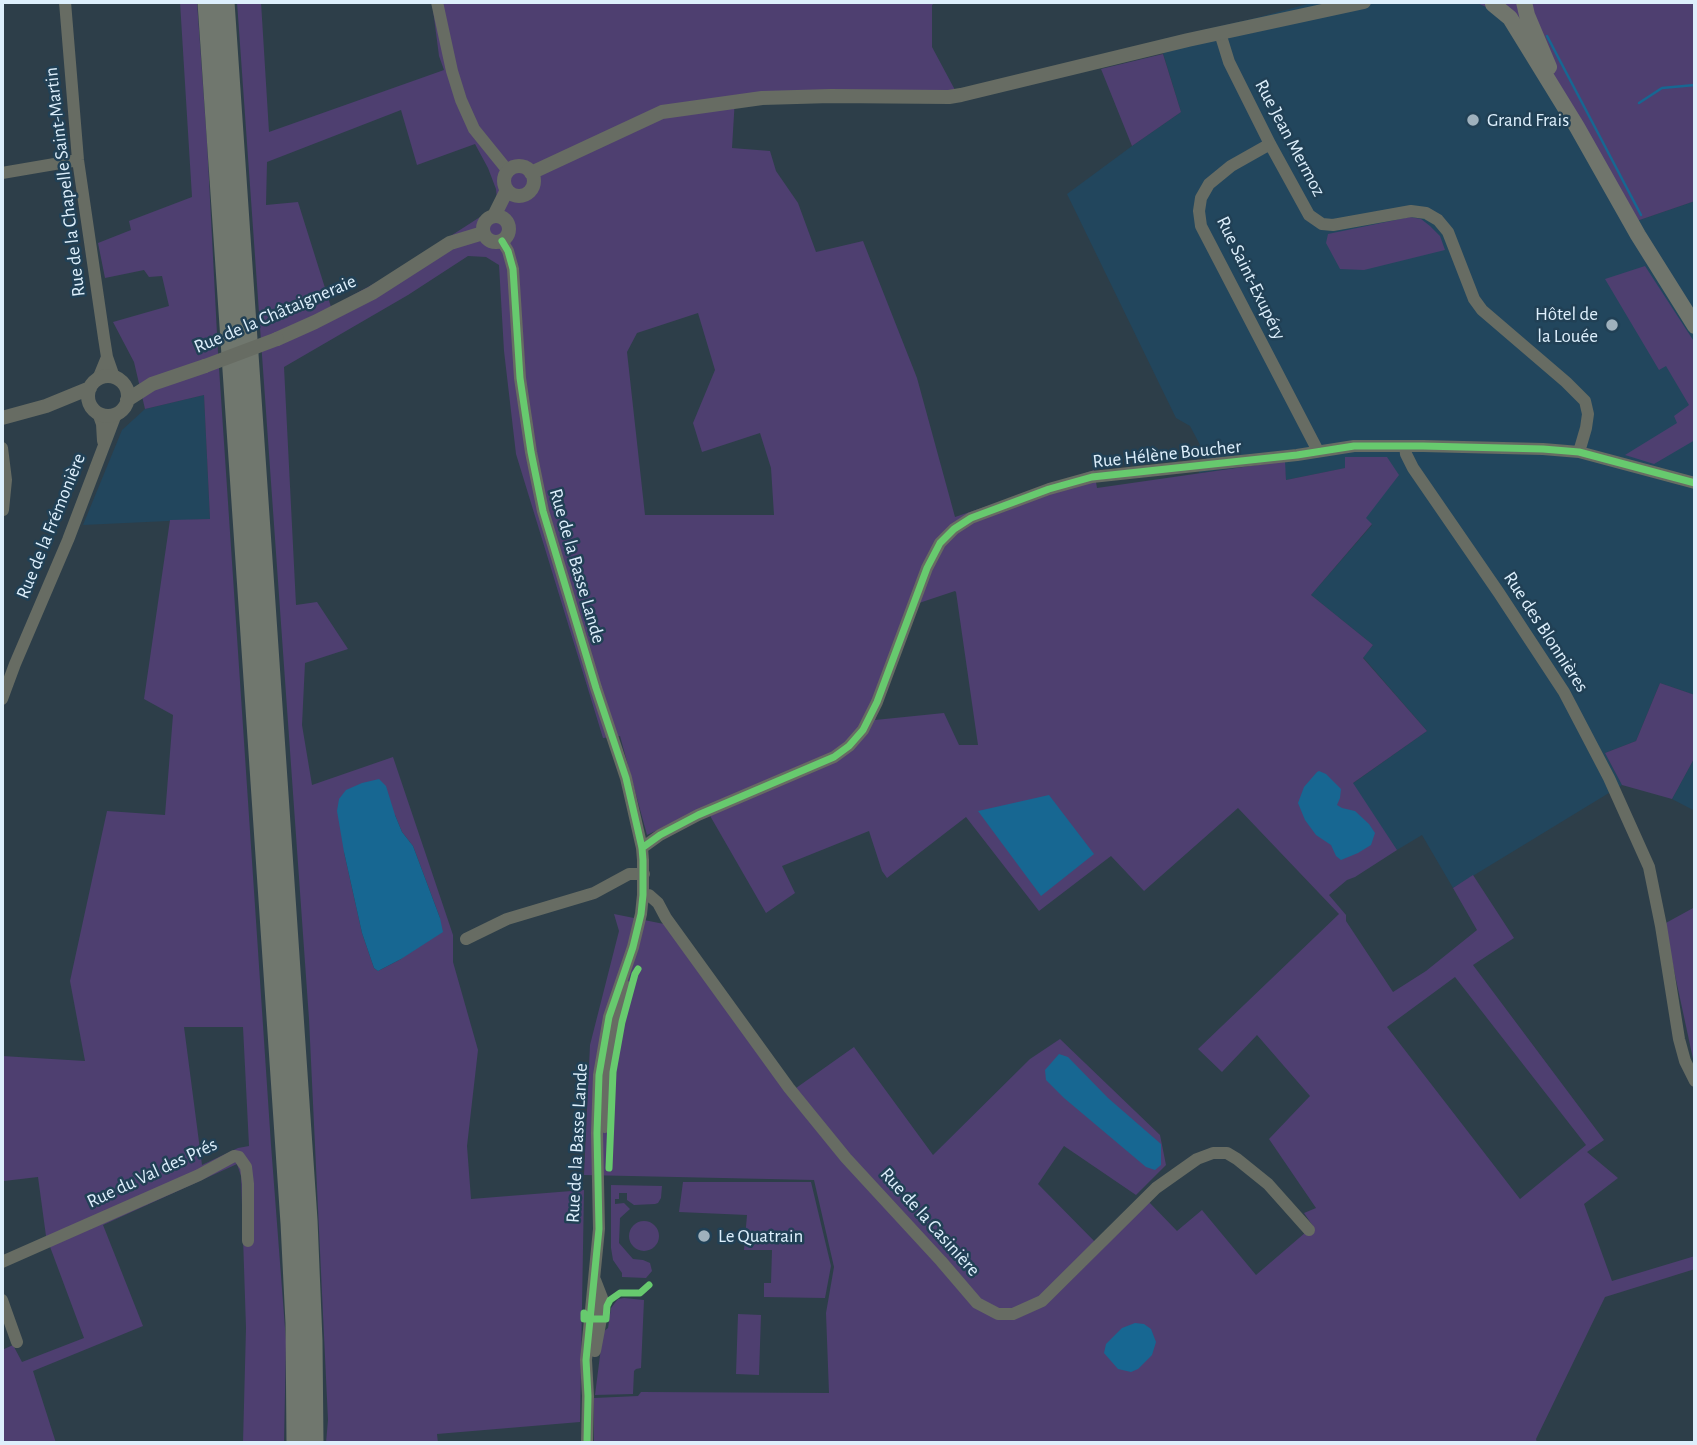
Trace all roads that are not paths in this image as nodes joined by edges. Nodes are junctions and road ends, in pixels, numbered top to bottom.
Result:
1 (65, 2) edge
2 (207, 2) edge
3 (225, 2) edge
4 (437, 2) edge
5 (1364, 2) edge
6 (1495, 2) edge
7 (1524, 2) edge
8 (1220, 33) junction
9 (1577, 127) junction
10 (1270, 144) junction
11 (78, 159) junction
12 (508, 171) junction
13 (2, 173) edge
14 (531, 173) junction
15 (512, 193) junction
16 (499, 217) junction
17 (483, 233) junction
18 (502, 241) junction
19 (1695, 326) edge
20 (107, 357) junction
21 (118, 380) junction
22 (152, 384) junction
23 (94, 396) junction
24 (127, 400) junction
25 (116, 414) junction
26 (2, 418) edge
27 (104, 445) junction
28 (1405, 446) junction
29 (2, 448) edge
30 (1318, 451) junction
31 (1579, 452) junction
32 (1695, 482) edge
33 (3, 510) edge
34 (2, 699) edge
35 (642, 848) junction
36 (644, 874) junction
37 (643, 895) junction
38 (640, 914) junction
39 (666, 918) junction
40 (466, 939) dead end
41 (1695, 1081) edge
42 (1309, 1230) dead end
43 (248, 1241) dead end
44 (2, 1262) edge
45 (2, 1300) edge
46 (17, 1342) dead end
47 (296, 1443) edge
48 (314, 1443) edge
49 (587, 1443) edge

1 - 11 street, Rue de la Chapelle Saint-Martin
2 - 47 highway
3 - 48 highway
4 - 12 street
5 - 8 street
6 - 9 main road
7 - 9 main road
8 - 10 street, Rue Jean Mermoz
8 - 14 street
9 - 19 main road
10 - 30 street, Rue Saint-Exupéry
10 - 31 street, Rue Jean Mermoz
11 - 13 street
11 - 20 street, Rue de la Chapelle Saint-Martin
12 - 14 street
12 - 15 street
14 - 15 street
15 - 16 street
16 - 17 street
16 - 18 street
17 - 18 street
17 - 22 street, Rue de la Châtaigneraie, bridge
18 - 35 street, Rue de la Basse Lande
20 - 21 street, Rue de la Chapelle Saint-Martin
20 - 23 street
21 - 22 street, Rue de la Châtaigneraie
21 - 23 street, Rue de la Châtaigneraie
21 - 24 street
22 - 24 street, Rue de la Châtaigneraie
23 - 25 street, Rue de la Châtaigneraie
23 - 26 street, Rue de la Châtaigneraie
23 - 27 street, Rue de la Frémonière
24 - 25 street, Rue de la Châtaigneraie
25 - 27 street, Rue de la Frémonière
27 - 34 street, Rue de la Frémonière
28 - 30 street, Rue Hélène Boucher
28 - 31 street, Rue Hélène Boucher
28 - 41 street, Rue des Blonnières
29 - 33 street
30 - 35 street, Rue Hélène Boucher
31 - 32 street, Rue Hélène Boucher
35 - 36 street, Rue de la Basse Lande
36 - 37 street, Rue de la Basse Lande
36 - 40 street
37 - 38 street, Rue de la Basse Lande
37 - 39 street, Rue de la Casinière
38 - 39 street
38 - 49 street, Rue de la Basse Lande
39 - 42 street, Rue de la Casinière
43 - 44 street, Rue du Val des Prés
45 - 46 street

